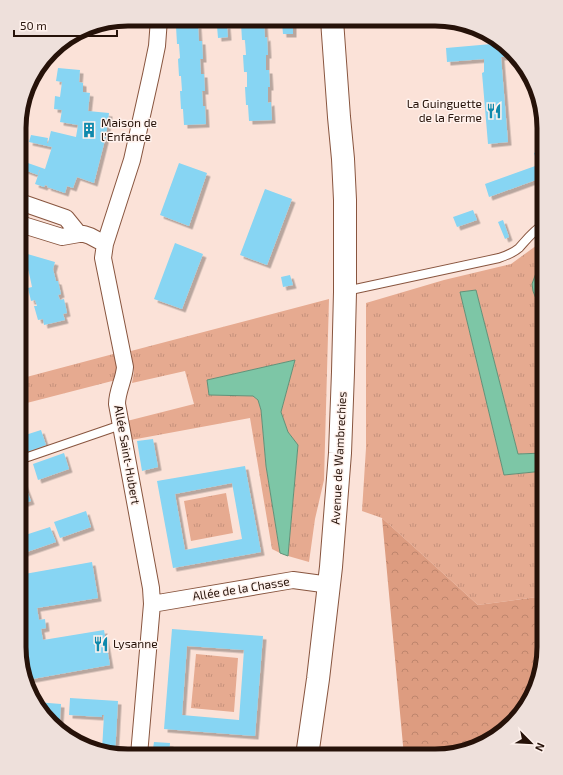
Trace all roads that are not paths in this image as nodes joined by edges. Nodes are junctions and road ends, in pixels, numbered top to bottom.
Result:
1 (158, 26) edge
2 (332, 26) edge
3 (344, 26) edge
4 (343, 159) junction
5 (26, 204) edge
6 (26, 226) edge
7 (537, 228) edge
8 (79, 234) junction
9 (104, 244) junction
10 (345, 292) junction
11 (121, 425) junction
12 (26, 458) edge
13 (330, 585) junction
14 (152, 604) junction
15 (140, 749) edge
16 (308, 749) edge

1 - 9 street, Allée Saint-Hubert
2 - 4 main road, Avenue de Wambrechies
3 - 4 main road, Avenue de Wambrechies
4 - 10 main road, Avenue de Wambrechies
5 - 8 street
6 - 8 street
7 - 10 lane
8 - 9 street
9 - 11 street, Allée Saint-Hubert
10 - 13 main road, Avenue de Wambrechies
11 - 12 lane
11 - 14 street, Allée Saint-Hubert
13 - 14 street, Allée de la Chasse
13 - 16 main road, Avenue de Wambrechies
14 - 15 street, Allée Saint-Hubert

